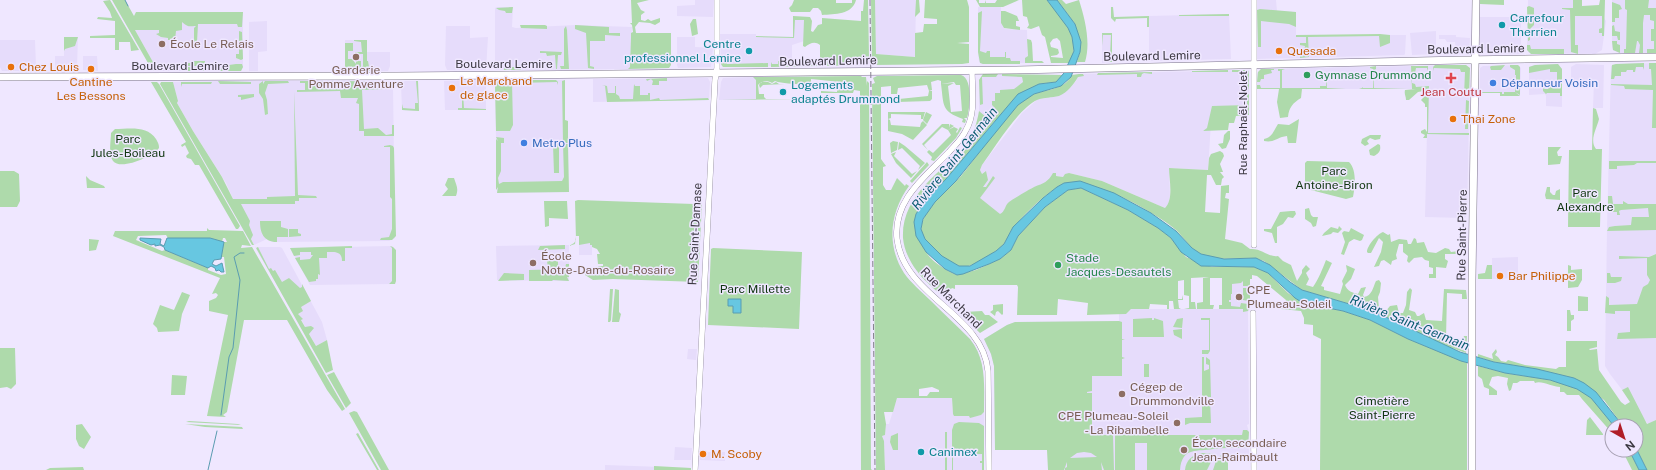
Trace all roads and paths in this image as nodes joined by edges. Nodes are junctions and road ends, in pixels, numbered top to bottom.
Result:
1 (717, 0) edge
2 (1254, 0) edge
3 (1476, 0) edge
4 (1656, 57) edge
5 (1476, 60) junction
6 (1254, 66) junction
7 (972, 71) junction
8 (716, 73) junction
9 (0, 77) edge
10 (1254, 246) dead end
11 (1253, 313) dead end
12 (695, 470) edge
13 (989, 470) edge
14 (1254, 470) edge
15 (1472, 470) edge

1 - 8 street, Rue Saint-Damase
2 - 6 street, Rue Raphaël-Nolet
3 - 5 main road, Rue Saint-Pierre
4 - 5 main road, Boulevard Lemire
5 - 6 main road, Boulevard Lemire
5 - 15 main road, Rue Saint-Pierre
6 - 7 main road, Boulevard Lemire
6 - 10 street, Rue Raphaël-Nolet
7 - 8 main road, Boulevard Lemire
7 - 13 street, Rue Marchand
8 - 9 main road, Boulevard Lemire
8 - 12 street, Rue Saint-Damase
11 - 14 street

